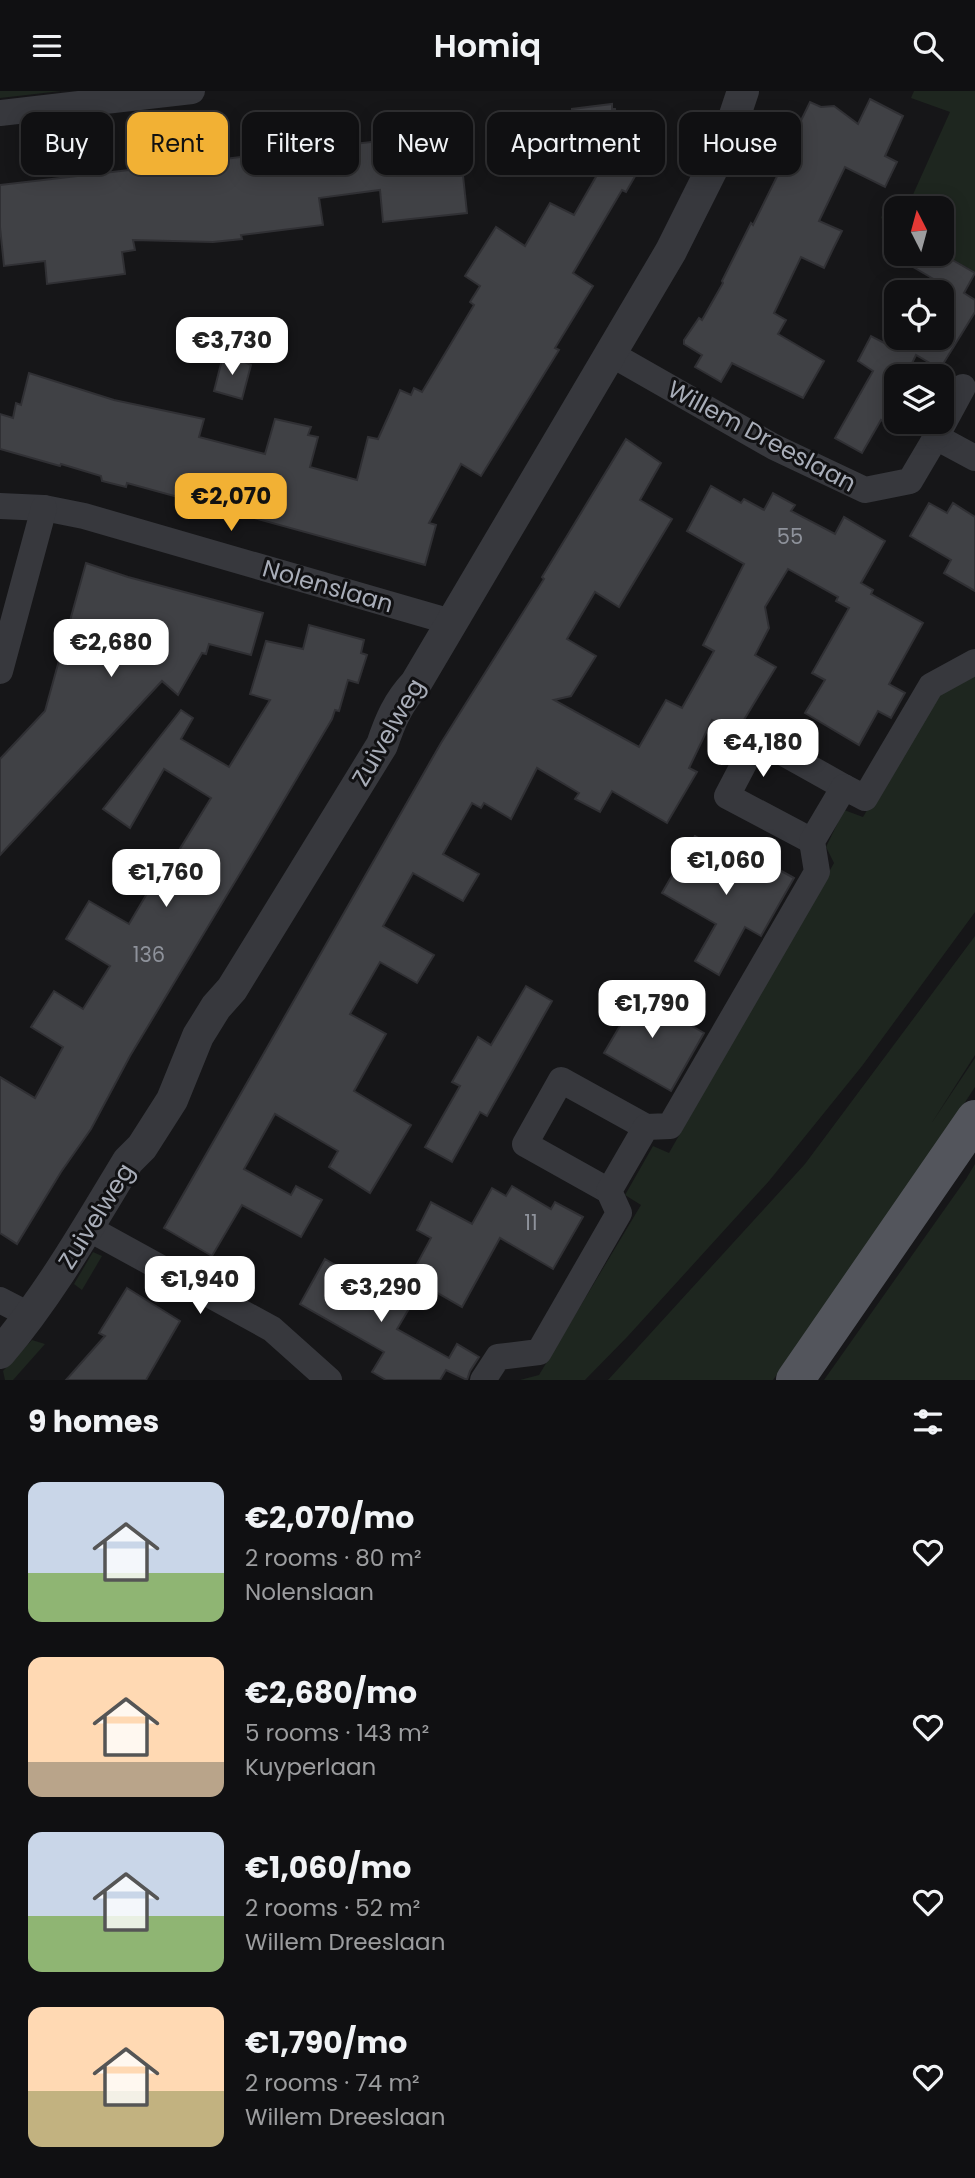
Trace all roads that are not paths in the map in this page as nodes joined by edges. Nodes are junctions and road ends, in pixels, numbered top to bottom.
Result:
1 (192, 91) edge
2 (743, 91) edge
3 (0, 113) edge
4 (611, 355) junction
5 (963, 387) dead end
6 (936, 437) junction
7 (975, 458) edge
8 (0, 506) edge
9 (44, 508) junction
10 (451, 622) junction
11 (975, 662) edge
12 (0, 671) edge
13 (844, 787) junction
14 (812, 841) junction
15 (975, 1119) edge
16 (646, 1127) junction
17 (608, 1191) junction
18 (88, 1228) junction
19 (0, 1300) edge
20 (31, 1316) junction
21 (0, 1353) edge
22 (330, 1380) edge
23 (483, 1380) edge
24 (795, 1380) edge

1 - 3 street
2 - 4 street, Zuivelweg
4 - 6 street, Willem Dreeslaan
4 - 10 street, Zuivelweg
5 - 6 street, Willem Dreeslaan
6 - 7 street
8 - 9 street, Nolenslaan
9 - 10 street, Nolenslaan
9 - 12 street
10 - 18 street, Zuivelweg
11 - 13 street
13 - 14 street
13 - 14 street
14 - 16 street
15 - 24 main road
16 - 17 street
16 - 17 street
17 - 23 street
18 - 20 street, Zuivelweg
18 - 22 street
19 - 20 street
20 - 21 street, Zuivelweg

